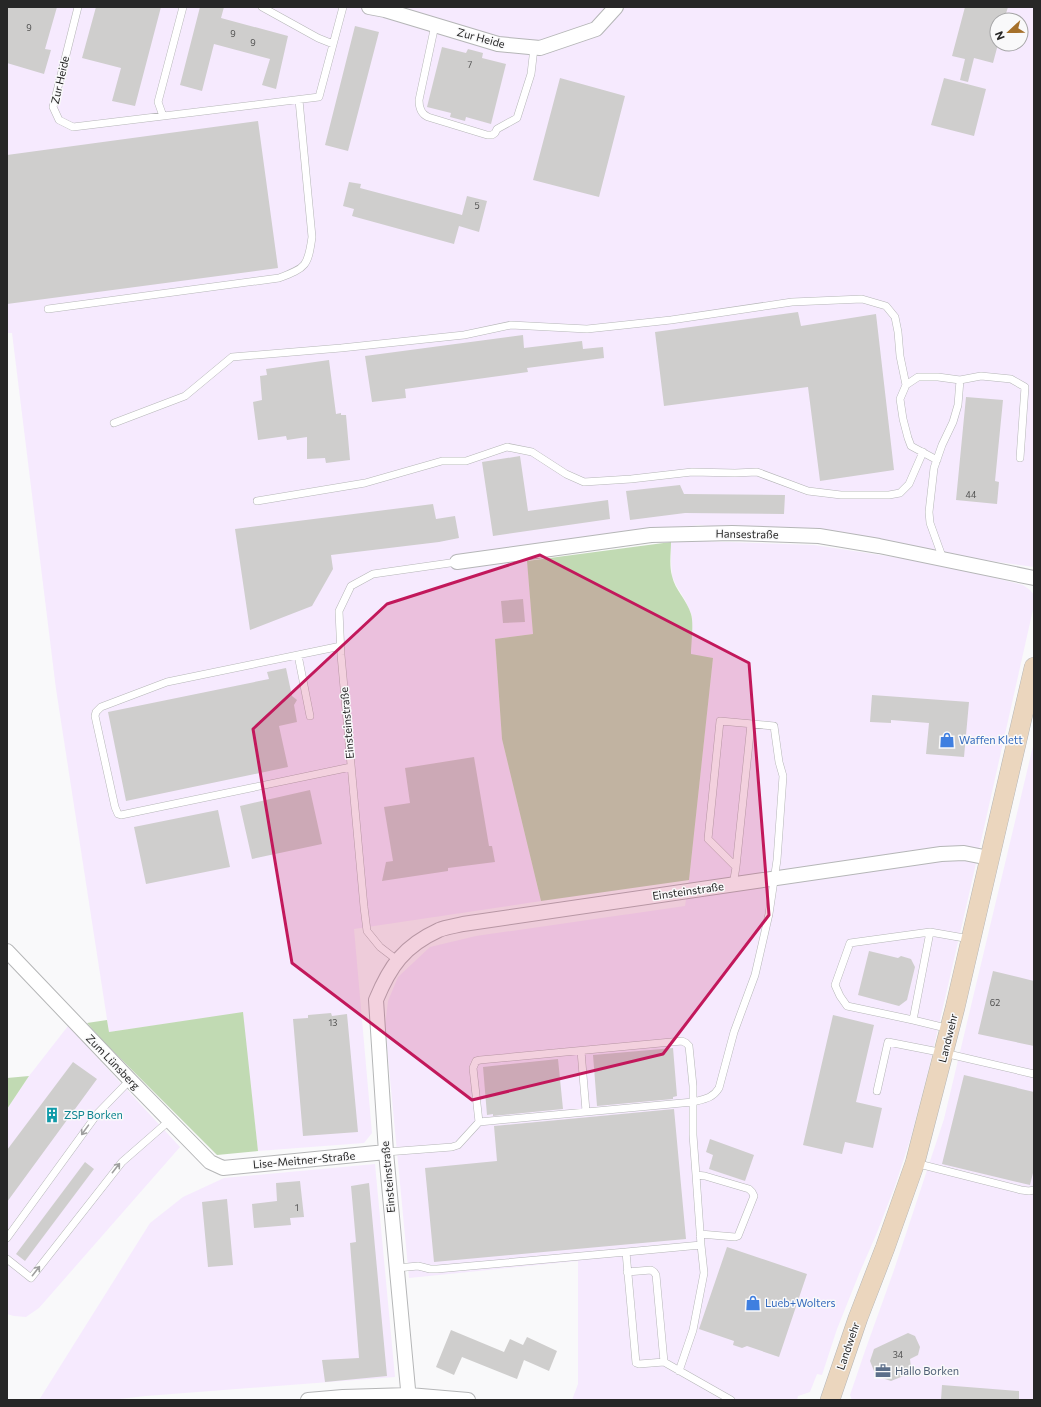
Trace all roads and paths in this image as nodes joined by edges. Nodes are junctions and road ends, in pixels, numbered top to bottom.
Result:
1 (78, 7) edge
2 (183, 7) edge
3 (262, 7) edge
4 (343, 7) edge
5 (369, 7) edge
6 (616, 7) edge
7 (384, 8) edge
8 (434, 25) junction
9 (333, 44) junction
10 (534, 48) junction
11 (299, 100) junction
12 (162, 116) junction
13 (48, 309) dead end
14 (960, 380) junction
15 (906, 385) junction
16 (114, 423) dead end
17 (923, 452) junction
18 (1020, 458) dead end
19 (936, 460) junction
20 (257, 501) dead end
21 (943, 559) junction
22 (457, 562) joint
23 (1034, 578) edge
24 (341, 646) junction
25 (298, 655) junction
26 (1034, 667) edge
27 (310, 716) dead end
28 (751, 724) junction
29 (351, 767) junction
30 (989, 858) junction
31 (736, 867) junction
32 (774, 879) junction
33 (733, 884) junction
34 (930, 932) junction
35 (971, 939) junction
36 (7, 951) edge
37 (397, 960) junction
38 (913, 1020) junction
39 (950, 1029) junction
40 (581, 1050) junction
41 (944, 1053) junction
42 (1034, 1074) edge
43 (130, 1080) junction
44 (877, 1091) dead end
45 (693, 1102) junction
46 (586, 1111) junction
47 (169, 1121) junction
48 (478, 1122) junction
49 (386, 1152) junction
50 (915, 1163) junction
51 (223, 1168) joint
52 (696, 1175) junction
53 (1034, 1190) edge
54 (700, 1234) junction
55 (7, 1238) edge
56 (701, 1245) junction
57 (626, 1252) junction
58 (7, 1259) edge
59 (397, 1268) junction
60 (628, 1272) junction
61 (664, 1362) junction
62 (679, 1371) junction
63 (409, 1397) edge
64 (308, 1400) edge
65 (468, 1400) edge
66 (731, 1400) edge
67 (830, 1400) edge

1 - 12 lane, Zur Heide
2 - 12 lane
3 - 9 lane
4 - 9 lane, Zur Heide
5 - 7 street, Zur Heide
6 - 10 street, Zur Heide
7 - 8 street, Zur Heide
8 - 10 street, Zur Heide
8 - 10 lane
9 - 11 lane, Zur Heide
11 - 12 lane, Zur Heide
11 - 13 lane
14 - 15 lane
14 - 18 lane
14 - 19 lane
15 - 16 lane
15 - 17 lane
17 - 19 lane
17 - 20 lane
19 - 21 lane
21 - 22 street, Hansestraße
21 - 23 street, Hansestraße
22 - 24 lane, Einsteinstraße
24 - 25 lane
24 - 29 lane, Einsteinstraße
25 - 27 lane
25 - 29 lane
26 - 30 main road, Landwehr
28 - 31 lane
28 - 31 lane
28 - 32 lane
29 - 37 lane, Einsteinstraße
30 - 32 street, Einsteinstraße
30 - 35 main road, Landwehr
31 - 33 lane
32 - 33 street, Einsteinstraße
32 - 45 lane
33 - 37 street, Einsteinstraße
34 - 35 lane
34 - 38 lane
34 - 38 lane
35 - 39 main road, Landwehr
36 - 43 street, Zum Lünsberg
37 - 49 street, Einsteinstraße
38 - 39 lane
39 - 41 main road, Landwehr
40 - 45 lane
40 - 46 lane
40 - 48 lane
41 - 42 lane
41 - 44 lane
41 - 50 main road, Landwehr
43 - 47 street, Zum Lünsberg
43 -> 55 lane
45 - 46 lane
45 - 52 lane
46 - 48 lane
47 - 51 street, Zum Lünsberg
58 -> 47 lane
48 - 49 lane
49 - 51 street, Lise-Meitner-Straße
49 - 59 street, Einsteinstraße
50 - 53 lane
50 - 67 main road, Landwehr
52 - 54 lane
52 - 54 lane
54 - 56 lane
56 - 57 lane
56 - 62 lane
57 - 59 lane
57 - 60 lane
59 - 63 street, Einsteinstraße
60 - 61 lane
60 - 61 lane
61 - 62 lane
62 - 66 lane
63 - 64 street
63 - 65 street

